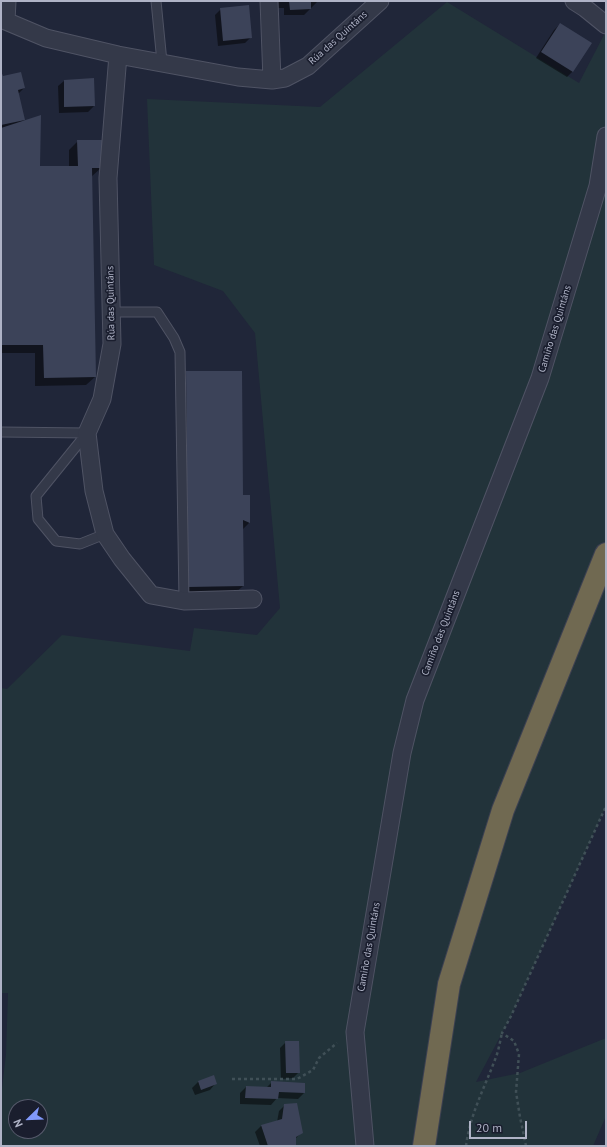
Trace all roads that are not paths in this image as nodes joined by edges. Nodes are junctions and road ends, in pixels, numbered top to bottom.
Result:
1 (7, 1) edge
2 (156, 1) edge
3 (269, 1) edge
4 (380, 1) edge
5 (574, 1) edge
6 (4, 20) edge
7 (606, 25) edge
8 (118, 55) junction
9 (162, 62) junction
10 (272, 80) junction
11 (606, 136) edge
12 (111, 312) junction
13 (1, 432) edge
14 (87, 433) junction
15 (105, 534) junction
16 (606, 554) edge
17 (253, 599) dead end
18 (184, 601) junction
19 (365, 1146) edge
20 (424, 1146) edge

1 - 6 street, Rúa das Quintáns
2 - 9 lane
3 - 10 street
4 - 10 street, Rúa das Quintáns
5 - 7 street
6 - 8 street, Rúa das Quintáns
8 - 9 street, Rúa das Quintáns
8 - 12 street, Rúa das Quintáns
9 - 10 street, Rúa das Quintáns
11 - 19 street, Camiño das Quintáns
12 - 14 street, Rúa das Quintáns
12 - 18 lane
13 - 14 lane
14 - 15 street
14 - 15 lane
15 - 18 street
16 - 20 highway
17 - 18 street

